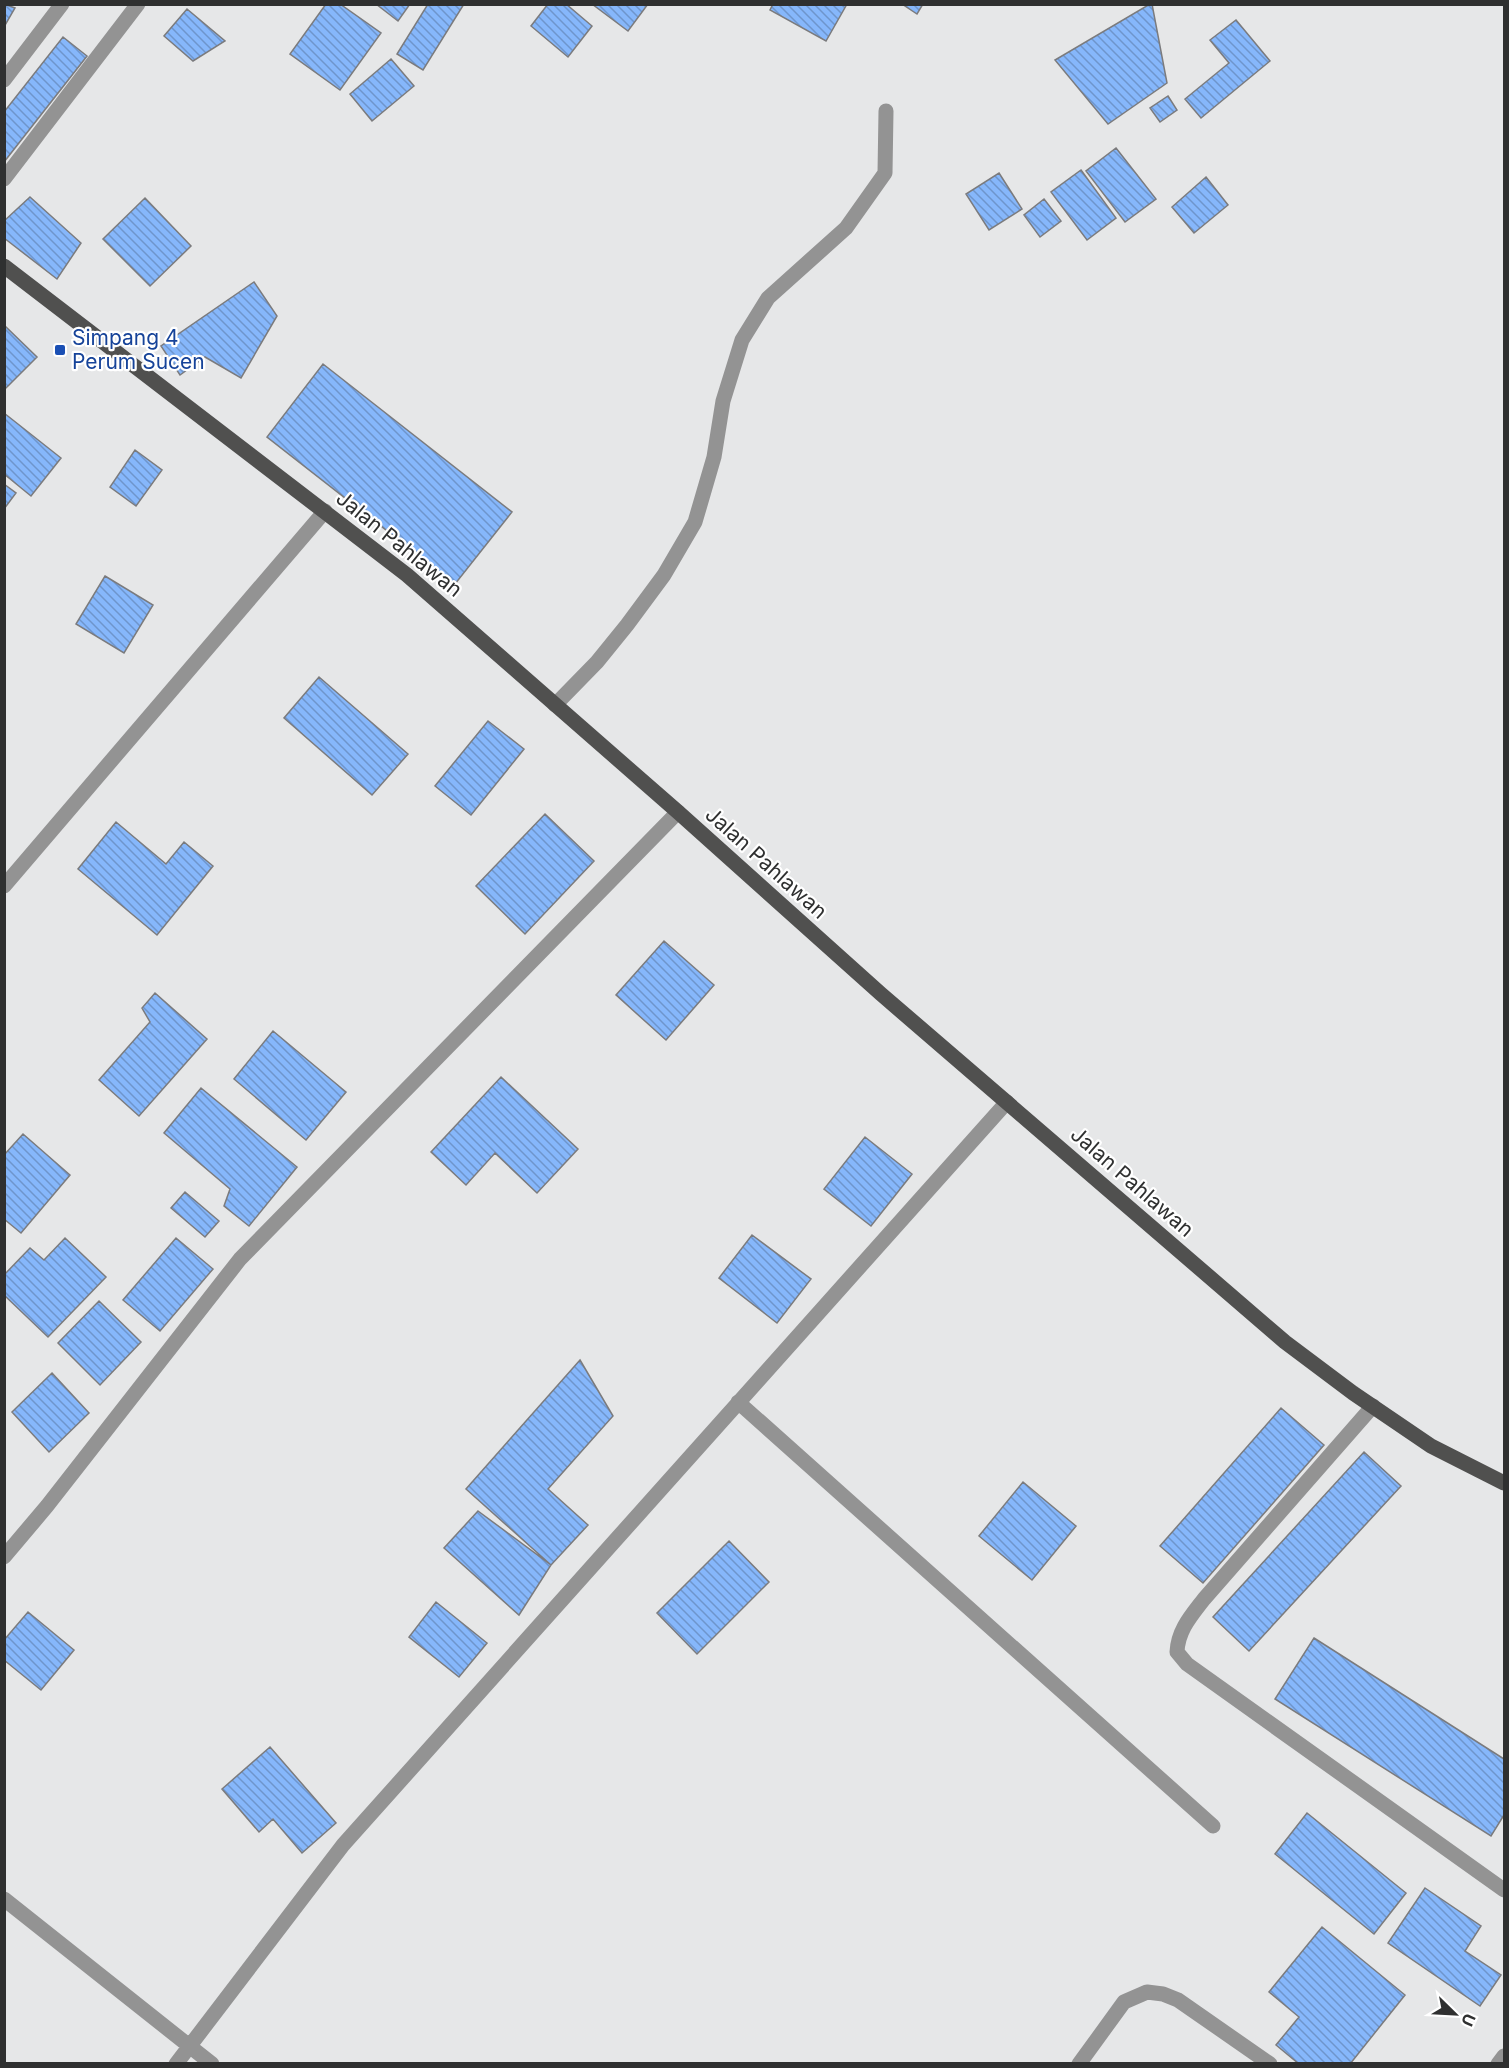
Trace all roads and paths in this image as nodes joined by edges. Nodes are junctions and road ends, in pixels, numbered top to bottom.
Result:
1 (62, 4) edge
2 (138, 4) edge
3 (4, 80) edge
4 (886, 111) dead end
5 (4, 179) edge
6 (4, 266) edge
7 (325, 511) junction
8 (555, 705) junction
9 (678, 812) junction
10 (4, 886) edge
11 (1007, 1102) junction
12 (738, 1402) junction
13 (1373, 1406) junction
14 (1504, 1483) edge
15 (4, 1557) edge
16 (1213, 1826) dead end
17 (1504, 1890) edge
18 (4, 1899) edge
19 (190, 2046) junction
20 (1504, 2056) edge
21 (176, 2064) edge
22 (212, 2064) edge
23 (1079, 2064) edge
24 (1270, 2064) edge
25 (1498, 2064) edge

1 - 3 street
2 - 5 street
4 - 8 street
6 - 7 main road, Jalan Pahlawan
7 - 8 main road, Jalan Pahlawan
7 - 10 street
8 - 9 main road, Jalan Pahlawan
9 - 11 main road, Jalan Pahlawan
9 - 15 street
11 - 12 street
11 - 13 main road, Jalan Pahlawan
12 - 16 street
12 - 19 street
13 - 14 main road, Jalan Pahlawan
13 - 17 street
18 - 19 street
19 - 21 street
19 - 22 street
20 - 25 street
23 - 24 street

